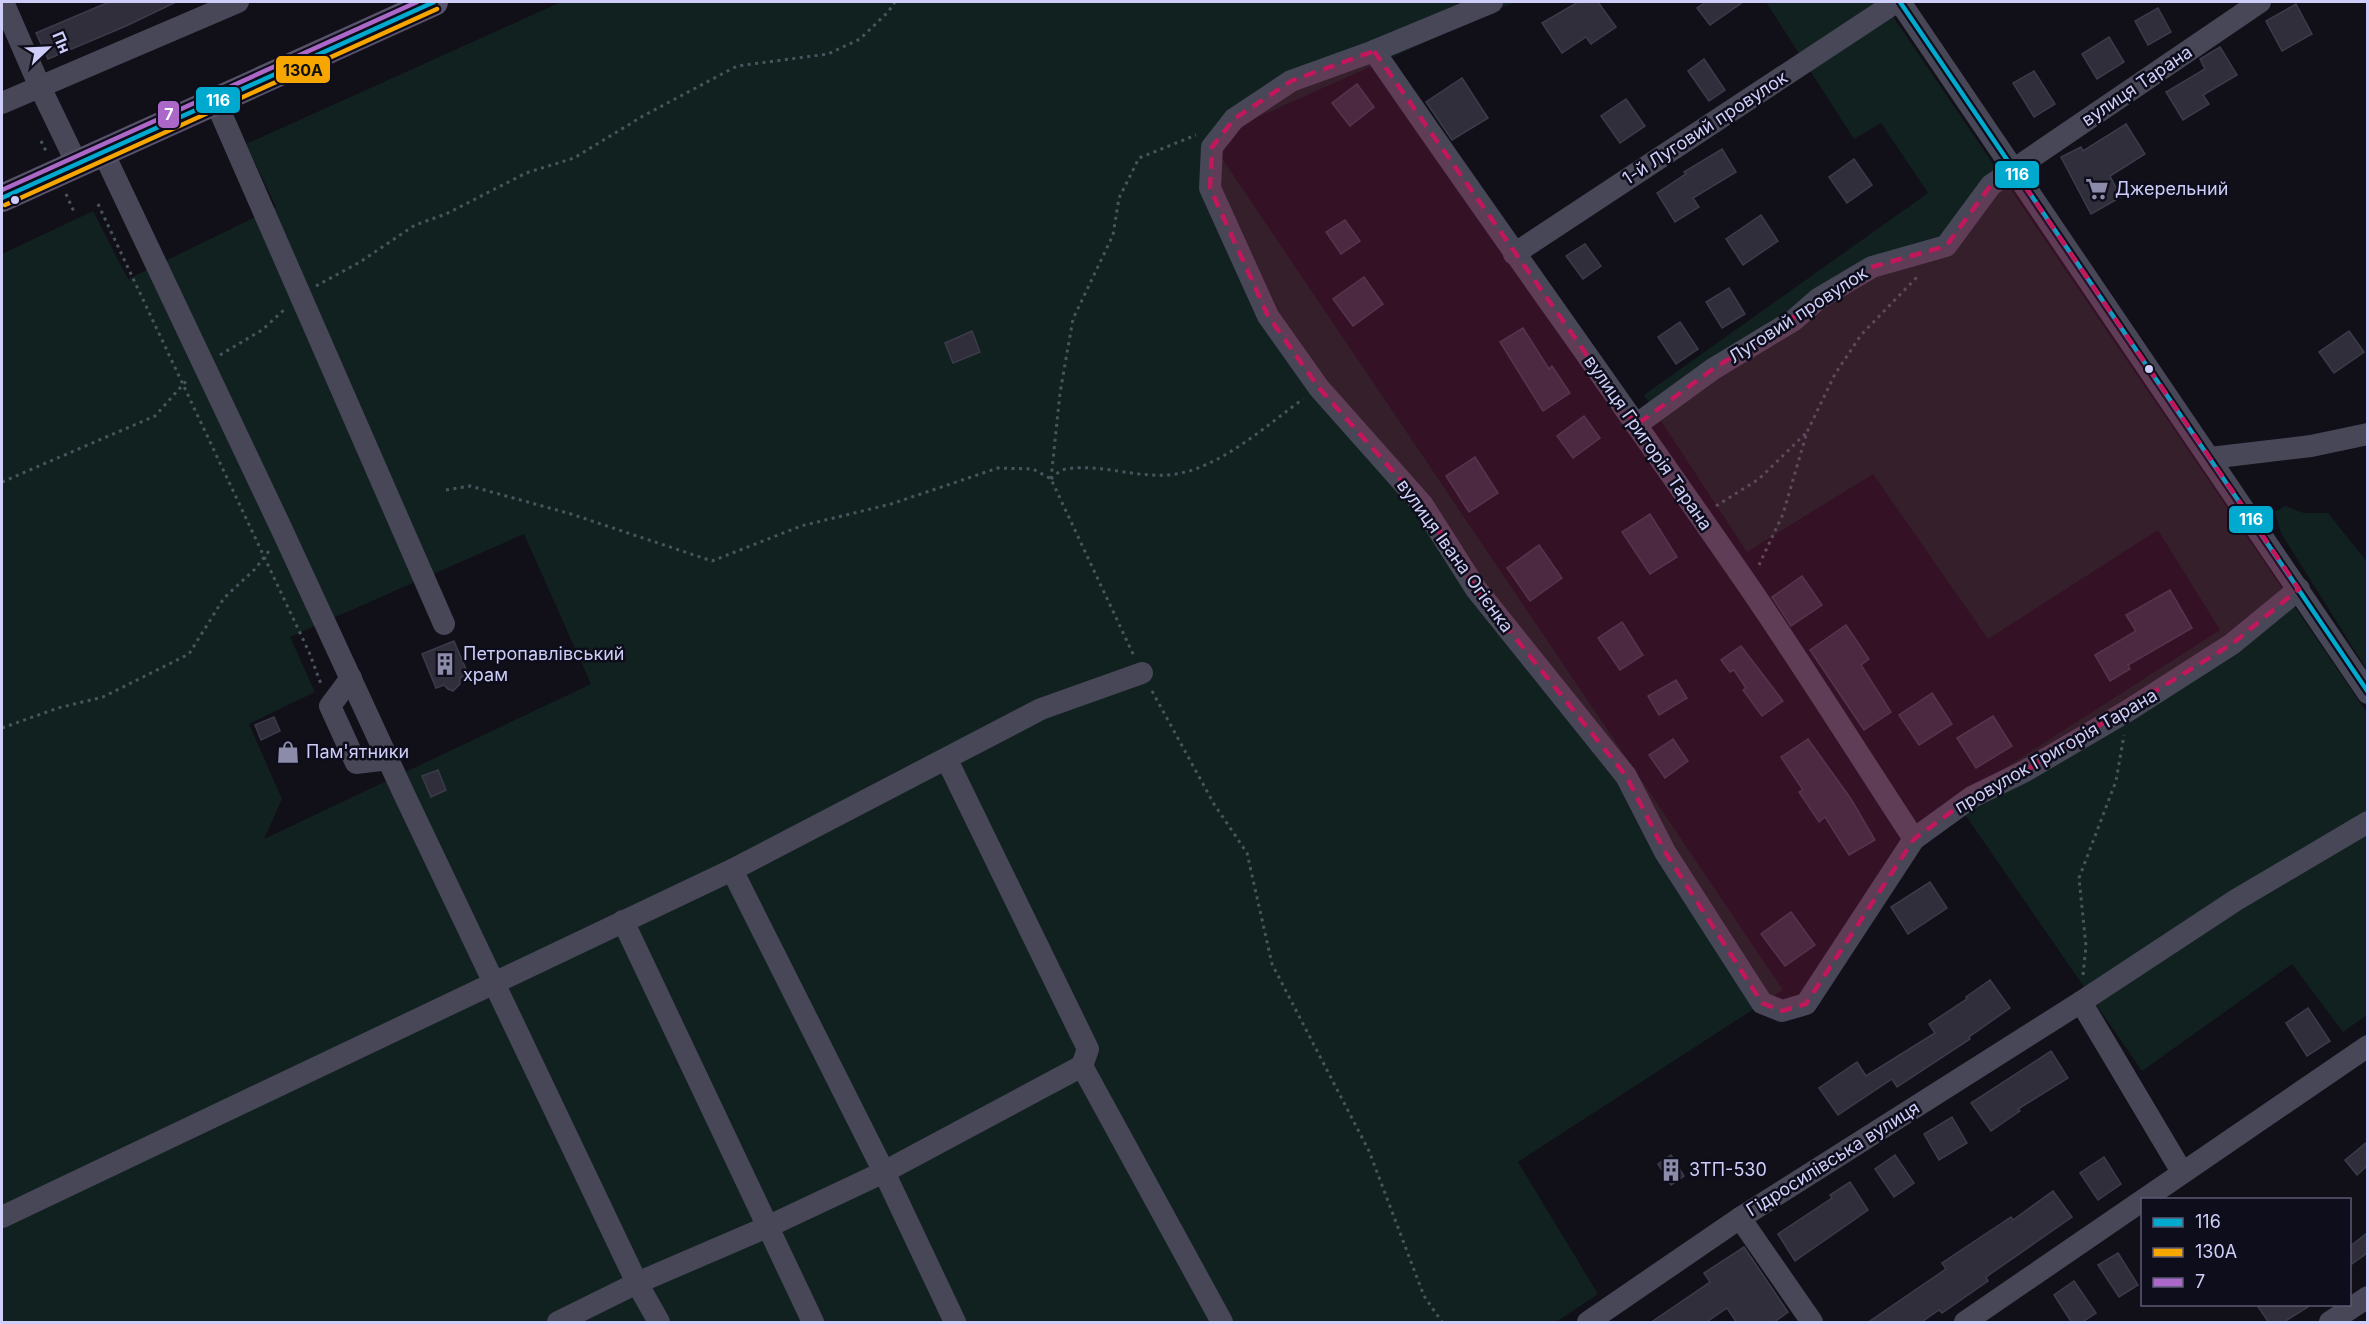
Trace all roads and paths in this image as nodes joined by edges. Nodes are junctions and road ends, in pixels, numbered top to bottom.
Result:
1 (3, 2) edge
2 (238, 2) edge
3 (434, 2) edge
4 (895, 2) edge
5 (1492, 2) edge
6 (1898, 2) edge
7 (2260, 2) edge
8 (1374, 51) junction
9 (40, 87) junction
10 (215, 100) junction
11 (2, 103) edge
12 (1234, 119) junction
13 (103, 152) junction
14 (77, 164) junction
15 (2014, 170) junction
16 (2, 198) edge
17 (98, 204) dead end
18 (1514, 254) junction
19 (1920, 274) dead end
20 (300, 295) junction
21 (204, 364) junction
22 (183, 385) junction
23 (1319, 388) junction
24 (1636, 425) junction
25 (1807, 432) junction
26 (2367, 434) edge
27 (2210, 458) junction
28 (1050, 479) junction
29 (2, 482) edge
30 (446, 490) dead end
31 (1700, 517) junction
32 (283, 532) junction
33 (264, 557) junction
34 (2299, 589) junction
35 (1755, 597) junction
36 (444, 624) dead end
37 (1142, 673) junction
38 (351, 678) junction
39 (2367, 693) edge
40 (330, 706) junction
41 (2129, 710) junction
42 (2, 728) edge
43 (389, 759) junction
44 (947, 760) junction
45 (2367, 822) edge
46 (1914, 839) junction
47 (732, 870) junction
48 (623, 921) junction
49 (495, 983) junction
50 (2081, 1002) junction
51 (1806, 1004) joint
52 (2367, 1046) edge
53 (1082, 1066) junction
54 (884, 1172) junction
55 (2182, 1172) junction
56 (2145, 1198) edge
57 (2141, 1201) edge
58 (2, 1217) edge
59 (1740, 1218) junction
60 (768, 1227) junction
61 (637, 1283) junction
62 (2367, 1297) edge
63 (558, 1323) edge
64 (659, 1323) edge
65 (813, 1323) edge
66 (955, 1323) edge
67 (1222, 1323) edge
68 (1442, 1323) edge
69 (1588, 1323) edge
70 (1812, 1323) edge
71 (1965, 1323) edge
72 (2330, 1323) edge

1 - 9 street
2 - 9 street
3 - 10 main road
4 - 20 path
5 - 8 street, вулиця Івана Огієнка
6 - 15 street
6 - 18 street, 1-й Луговий провулок
7 - 15 street, вулиця Тарана
8 - 12 street, вулиця Івана Огієнка
8 - 18 street, вулиця Григорія Тарана
9 - 11 street
9 - 14 street
10 - 13 main road
10 - 20 street
12 - 23 street, вулиця Івана Огієнка
12 - 28 path
13 - 14 main road
13 - 21 street
14 - 16 main road
15 - 24 street, Луговий провулок
15 - 27 street
17 - 22 path
18 - 24 street, вулиця Григорія Тарана
19 - 25 path
20 - 21 path
20 - 36 street
21 - 22 path
21 - 32 street
22 - 29 path
22 - 33 path
23 - 28 path
23 - 51 street, вулиця Івана Огієнка
24 - 31 street, вулиця Григорія Тарана
25 - 31 path
25 - 35 path
26 - 27 street
27 - 34 street
28 - 30 path
28 - 37 path
31 - 35 street, вулиця Григорія Тарана
32 - 33 path
32 - 38 street
33 - 40 path
33 - 42 path
34 - 39 street
34 - 41 street, провулок Григорія Тарана
35 - 46 street, вулиця Григорія Тарана
37 - 44 street
37 - 68 path
38 - 40 street
38 - 43 street
40 - 43 street
41 - 46 street, провулок Григорія Тарана
41 - 50 path
43 - 49 street
44 - 47 street
44 - 53 street
45 - 50 street, Гідросилівська вулиця
46 - 51 street, провулок Григорія Тарана
47 - 48 street
47 - 54 street
48 - 49 street
48 - 60 street
49 - 58 street
49 - 61 street
50 - 55 street
50 - 59 street, Гідросилівська вулиця
52 - 55 street
53 - 54 street
53 - 67 street
54 - 60 street
54 - 66 street
55 - 56 street
57 - 71 street
59 - 69 street, Гідросилівська вулиця
59 - 70 street
60 - 61 street
60 - 65 street
61 - 63 street
61 - 64 street
62 - 72 street

